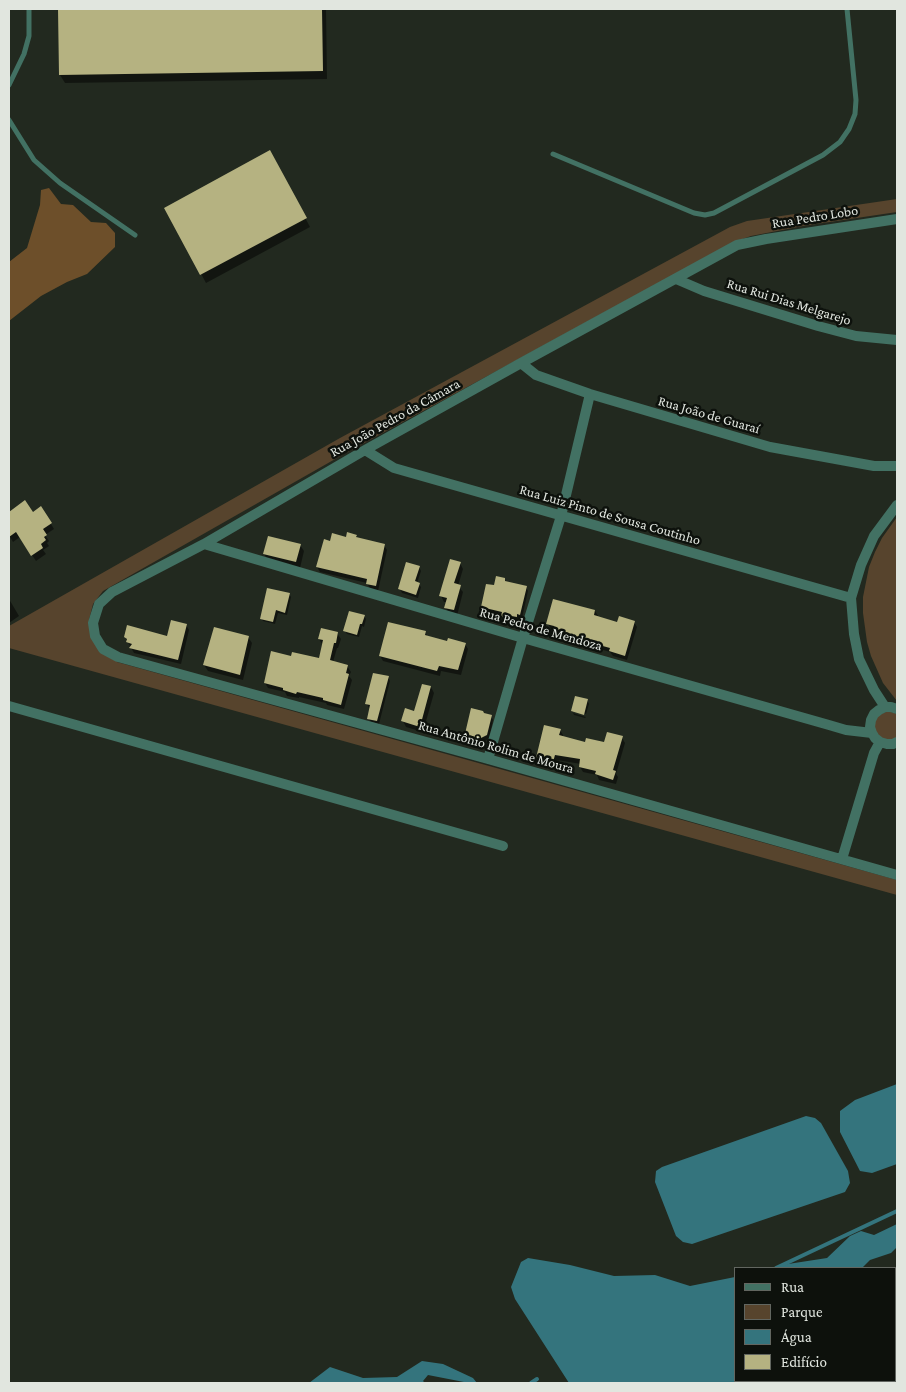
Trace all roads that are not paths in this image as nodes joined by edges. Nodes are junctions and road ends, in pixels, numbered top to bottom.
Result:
1 (29, 9) edge
2 (847, 9) edge
3 (9, 85) edge
4 (9, 120) edge
5 (553, 154) dead end
6 (897, 218) edge
7 (135, 235) dead end
8 (737, 245) joint
9 (676, 279) junction
10 (897, 340) edge
11 (521, 363) junction
12 (590, 394) junction
13 (365, 450) junction
14 (893, 466) edge
15 (897, 476) edge
16 (897, 505) edge
17 (561, 516) junction
18 (204, 544) junction
19 (851, 598) junction
20 (96, 636) joint
21 (523, 638) junction
22 (9, 706) edge
23 (885, 707) junction
24 (897, 709) edge
25 (872, 733) junction
26 (880, 742) junction
27 (897, 742) edge
28 (488, 760) junction
29 (503, 846) dead end
30 (842, 859) junction
31 (897, 875) edge

1 - 3 lane
2 - 5 lane
4 - 7 lane
6 - 8 street, Rua Pedro Lobo
8 - 9 street, Rua João Pedro da Câmara
9 - 10 street, Rua Rui Dias Melgarejo
9 - 11 street, Rua João Pedro da Câmara
11 - 12 street, Rua João de Guaraí
11 - 13 street, Rua João Pedro da Câmara
12 - 14 street, Rua João de Guaraí
12 - 17 street
13 - 17 street, Rua Luiz Pinto de Sousa Coutinho
13 - 18 street, Rua João Pedro da Câmara
14 - 15 street
16 - 19 street
17 - 19 street, Rua Luiz Pinto de Sousa Coutinho
17 - 21 street
18 - 20 street, Rua João Pedro da Câmara
18 - 21 street, Rua Pedro de Mendoza
19 - 23 street
20 - 28 street, Rua Antônio Rolim de Moura
21 - 25 street, Rua Pedro de Mendoza
21 - 28 street
22 - 29 street
23 - 24 street
23 - 25 street
25 - 26 street
26 - 27 street
26 - 30 street
28 - 30 street, Rua Antônio Rolim de Moura
30 - 31 street, Rua Antônio Rolim de Moura

